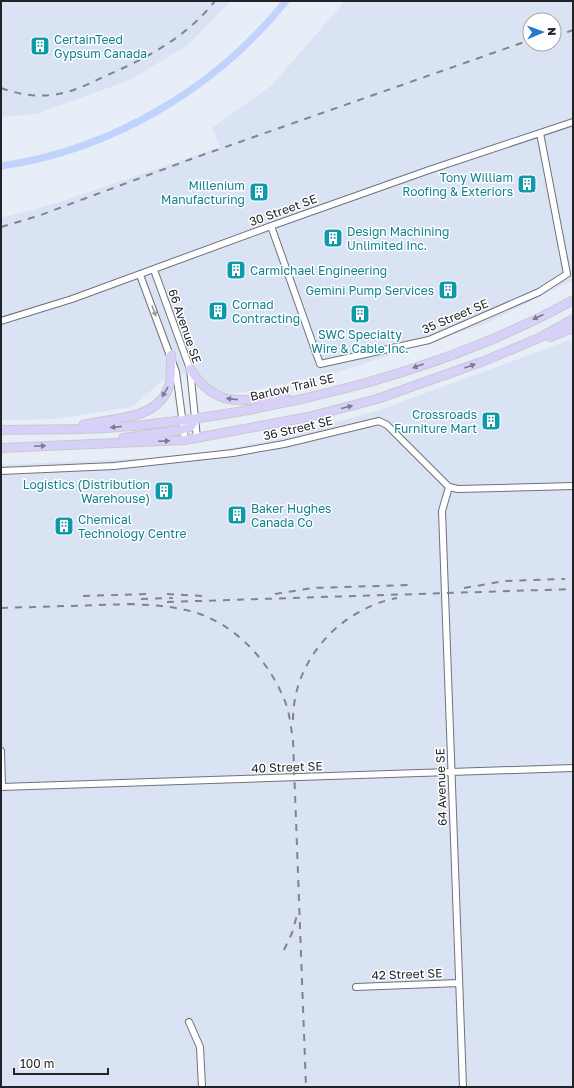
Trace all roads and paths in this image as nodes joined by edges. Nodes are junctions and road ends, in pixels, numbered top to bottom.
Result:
1 (573, 122) edge
2 (540, 133) junction
3 (271, 226) junction
4 (154, 270) junction
5 (140, 275) junction
6 (573, 300) edge
7 (573, 312) edge
8 (573, 319) edge
9 (1, 321) edge
10 (562, 325) junction
11 (573, 328) edge
12 (539, 338) junction
13 (171, 354) junction
14 (190, 370) junction
15 (313, 396) junction
16 (196, 419) junction
17 (183, 425) junction
18 (69, 429) junction
19 (1, 430) edge
20 (197, 438) junction
21 (185, 440) junction
22 (97, 444) junction
23 (1, 448) edge
24 (1, 471) edge
25 (573, 486) edge
26 (449, 487) junction
27 (1, 751) edge
28 (573, 768) edge
29 (452, 773) junction
30 (2, 787) edge
31 (459, 983) junction
32 (356, 987) dead end
33 (189, 1022) dead end
34 (202, 1087) edge
35 (463, 1087) edge

1 - 2 street, 30 Street SE
2 - 3 street, 30 Street SE
2 - 3 street, 35 Street SE
3 - 4 street, 30 Street SE
4 - 5 street, 30 Street SE
4 - 14 street, 66 Avenue SE
5 - 9 street, 30 Street SE
5 -> 13 street, 66 Avenue SE
6 -> 15 main road, Barlow Trail SE
7 - 10 main road
8 - 10 main road
10 - 12 main road
11 - 12 main road
20 -> 12 main road
13 - 17 street, 66 Avenue SE
13 -> 18 main road
15 -> 14 main road
14 - 16 street, 66 Avenue SE
15 - 16 main road, Barlow Trail SE
16 - 17 main road, Barlow Trail SE
16 - 20 street, 66 Avenue SE
17 -> 18 main road, Barlow Trail SE
17 - 21 street, 66 Avenue SE
17 - 22 main road
18 - 19 main road, Barlow Trail SE
20 - 21 main road
22 -> 21 main road
23 -> 22 main road
24 - 26 street, 36 Street SE
25 - 26 street
26 - 29 street, 64 Avenue SE
27 - 30 street
28 - 29 street, 40 Street SE
29 - 30 street, 40 Street SE
29 - 31 street, 64 Avenue SE
31 - 32 street, 42 Street SE
31 - 35 street, 64 Avenue SE
33 - 34 street

